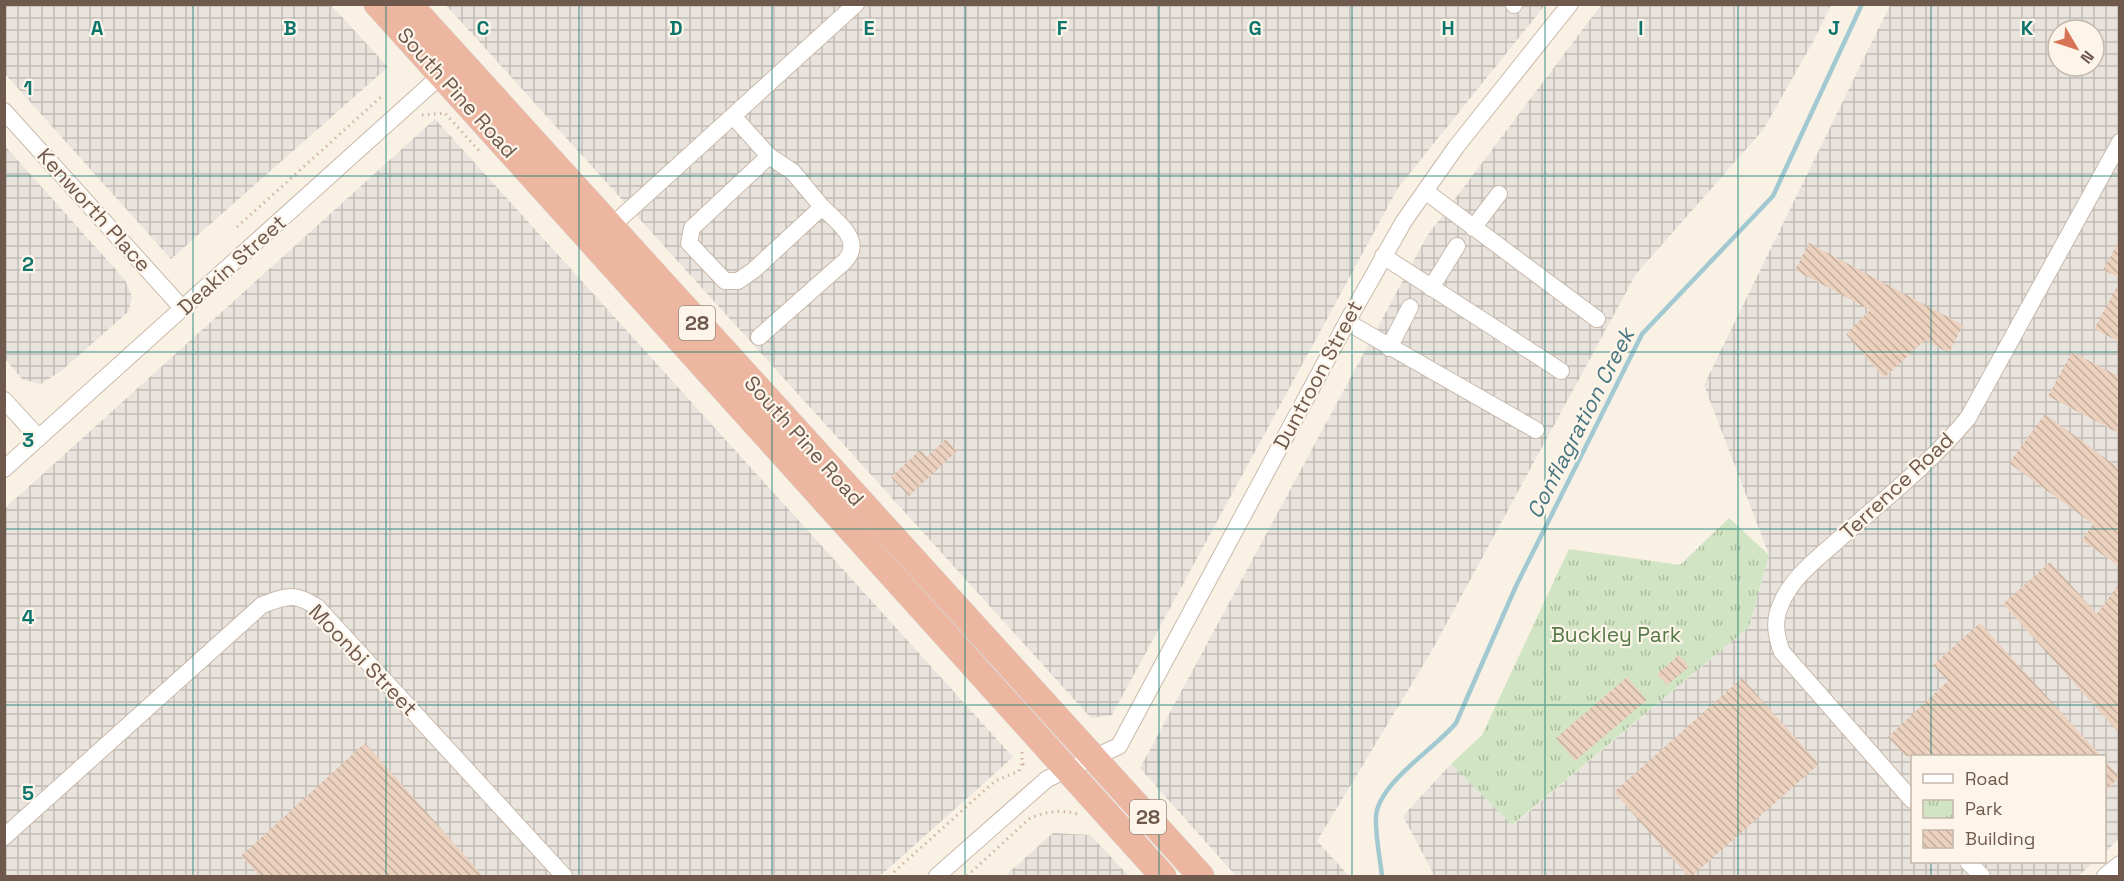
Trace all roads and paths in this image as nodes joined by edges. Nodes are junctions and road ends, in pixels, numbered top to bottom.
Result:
1 (377, 4) edge
2 (408, 4) edge
3 (856, 4) edge
4 (1570, 4) edge
5 (450, 68) junction
6 (382, 96) dead end
7 (4, 111) edge
8 (733, 116) junction
9 (2120, 142) edge
10 (768, 156) junction
11 (1425, 191) junction
12 (1499, 194) dead end
13 (822, 207) junction
14 (237, 227) dead end
15 (1473, 228) junction
16 (602, 235) junction
17 (1457, 246) dead end
18 (1383, 256) junction
19 (1431, 288) junction
20 (1410, 307) dead end
21 (183, 309) junction
22 (1596, 319) dead end
23 (1347, 322) junction
24 (759, 337) dead end
25 (1389, 348) junction
26 (1561, 371) dead end
27 (4, 400) edge
28 (1536, 430) dead end
29 (39, 438) junction
30 (4, 469) edge
31 (1095, 758) junction
32 (1022, 763) dead end
33 (1066, 769) junction
34 (1911, 799) edge
35 (1063, 811) dead end
36 (4, 837) edge
37 (1970, 863) edge
38 (2120, 864) edge
39 (894, 872) dead end
40 (564, 876) edge
41 (937, 876) edge
42 (967, 876) edge
43 (1163, 876) edge
44 (1201, 876) edge
45 (1982, 876) edge
46 (2105, 876) edge

1 - 5 highway, South Pine Road / 28
2 - 5 highway, South Pine Road / 28
3 - 8 street
4 - 11 street, Duntroon Street
5 - 16 highway, South Pine Road / 28
5 - 21 street, Deakin Street
6 - 14 path
7 - 21 street, Kenworth Place
8 - 10 street
8 - 16 street
9 - 34 street, Terrence Road
10 - 13 street
10 - 13 street
11 - 15 street
11 - 18 street, Duntroon Street
12 - 15 street
13 - 24 street
15 - 22 street
16 - 31 highway, South Pine Road / 28
16 - 33 highway, South Pine Road / 28
17 - 19 street
18 - 19 street
18 - 23 street, Duntroon Street
19 - 26 street
20 - 25 street
21 - 29 street, Deakin Street
23 - 25 street
23 - 31 street, Duntroon Street
25 - 28 street
27 - 29 street
29 - 30 street, Deakin Street
31 - 33 street, Duntroon Street
31 - 44 highway, South Pine Road / 28
32 - 39 path
33 - 41 street, Duntroon Street
33 - 43 highway, South Pine Road / 28
35 - 42 path
36 - 40 street, Moonbi Street
37 - 45 street
38 - 46 street

